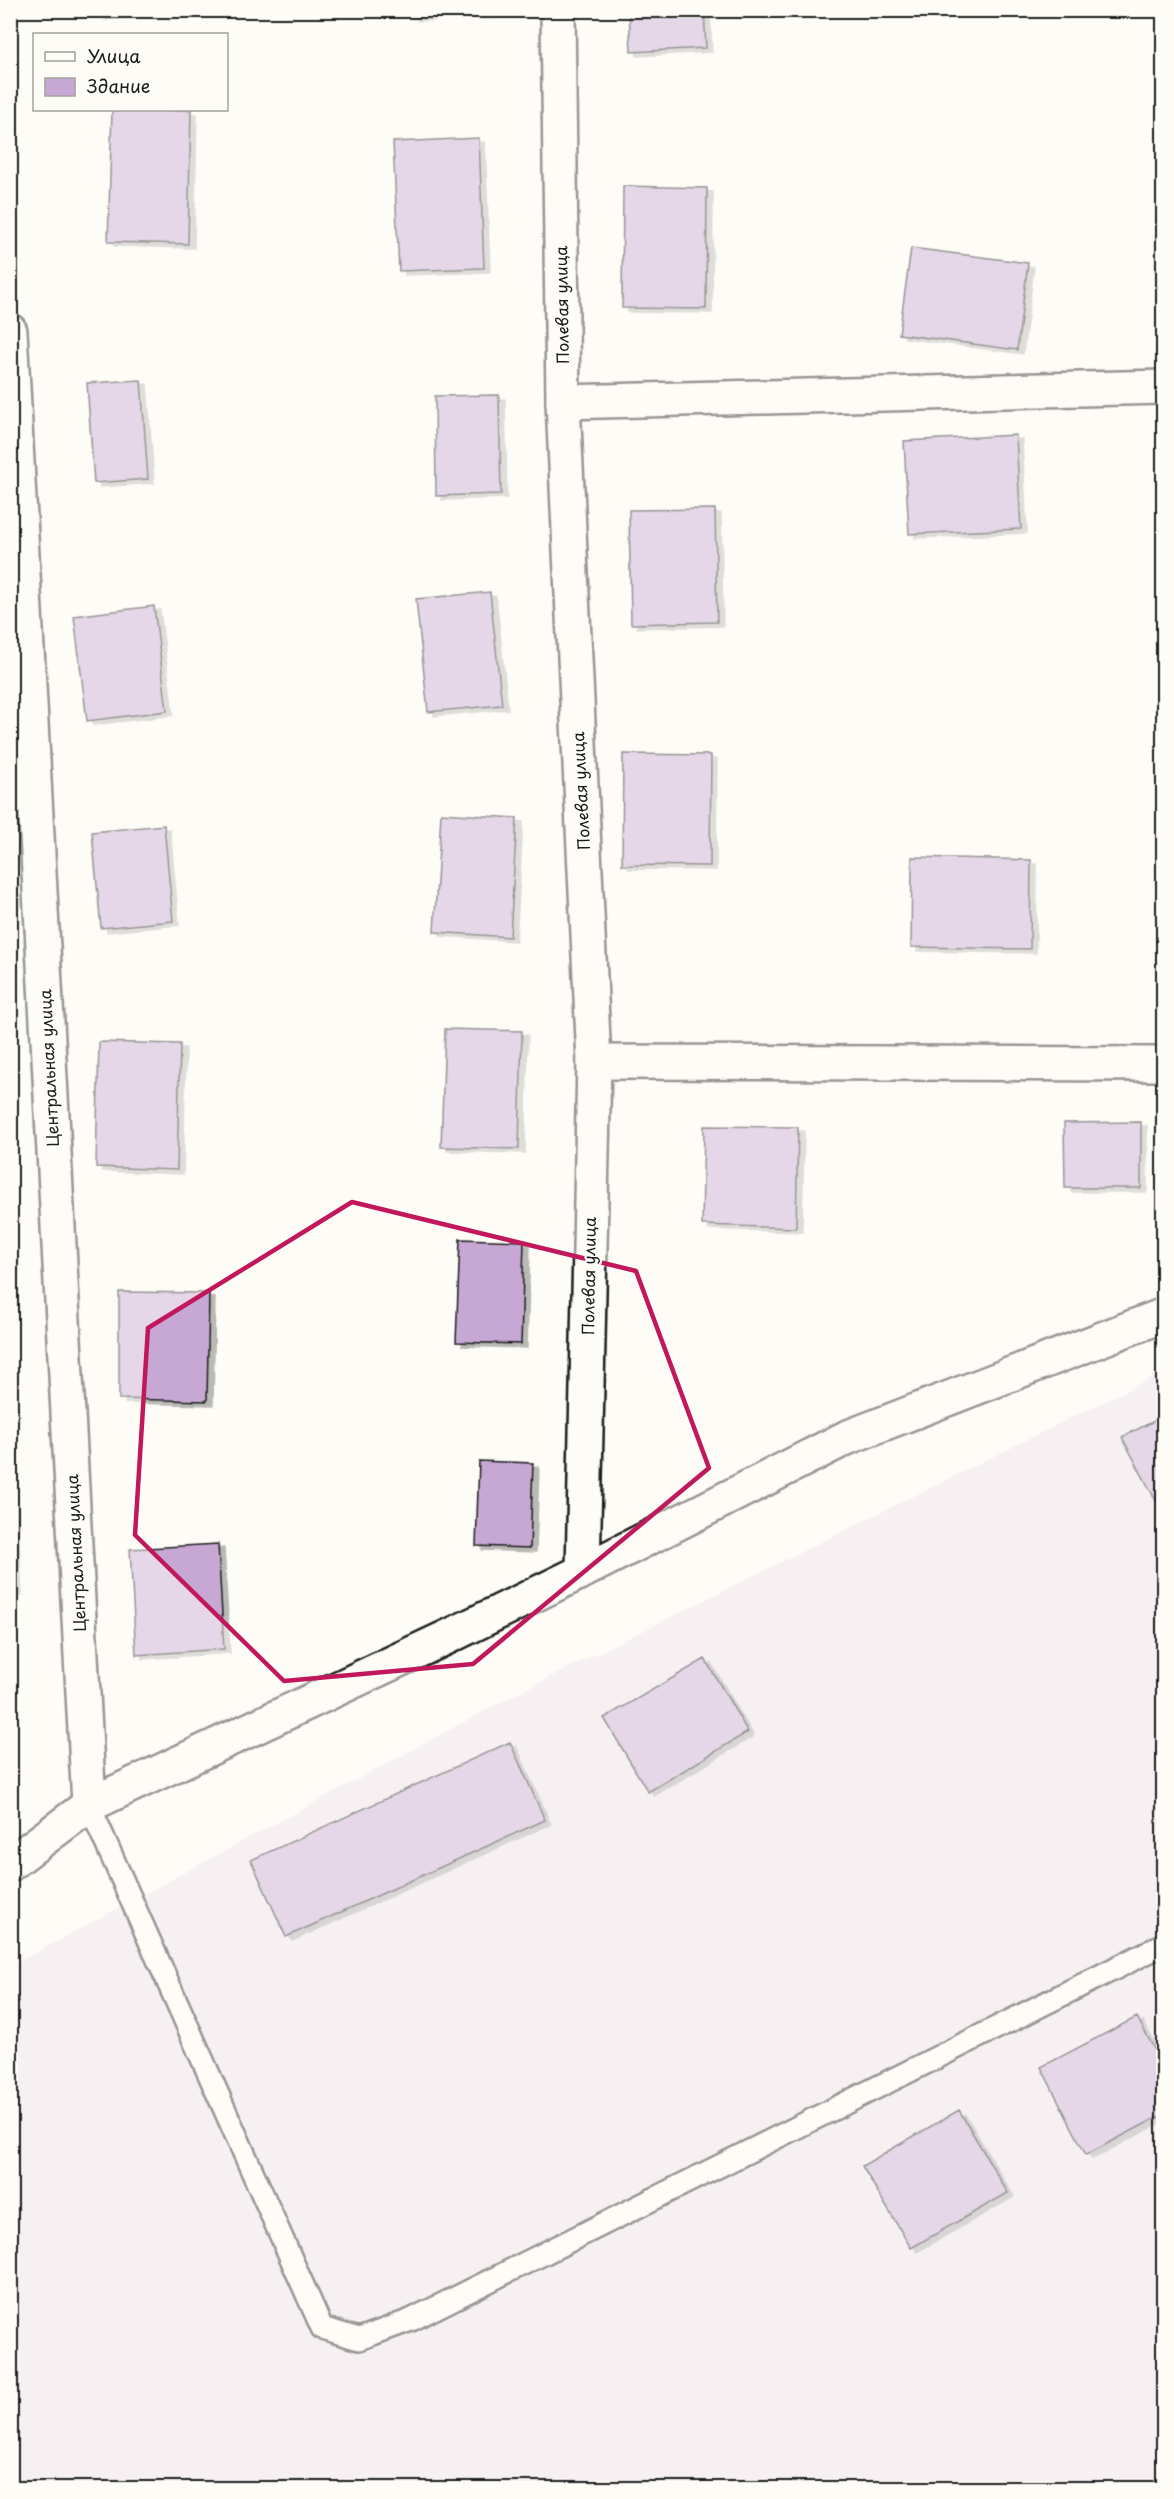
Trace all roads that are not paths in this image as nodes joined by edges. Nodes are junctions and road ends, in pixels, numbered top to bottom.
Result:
1 (558, 10) edge
2 (10, 331) edge
3 (1164, 387) edge
4 (563, 402) junction
5 (18, 644) edge
6 (594, 1062) junction
7 (1164, 1064) edge
8 (1164, 1315) edge
9 (583, 1571) junction
10 (89, 1805) junction
11 (10, 1864) edge
12 (1164, 1944) edge

1 - 4 street, Полевая улица
2 - 5 street, Центральная улица
3 - 4 street
4 - 6 street, Полевая улица
5 - 10 street, Центральная улица
6 - 7 street
6 - 9 street, Полевая улица
8 - 9 street
9 - 10 street
10 - 11 street
10 - 12 lane

